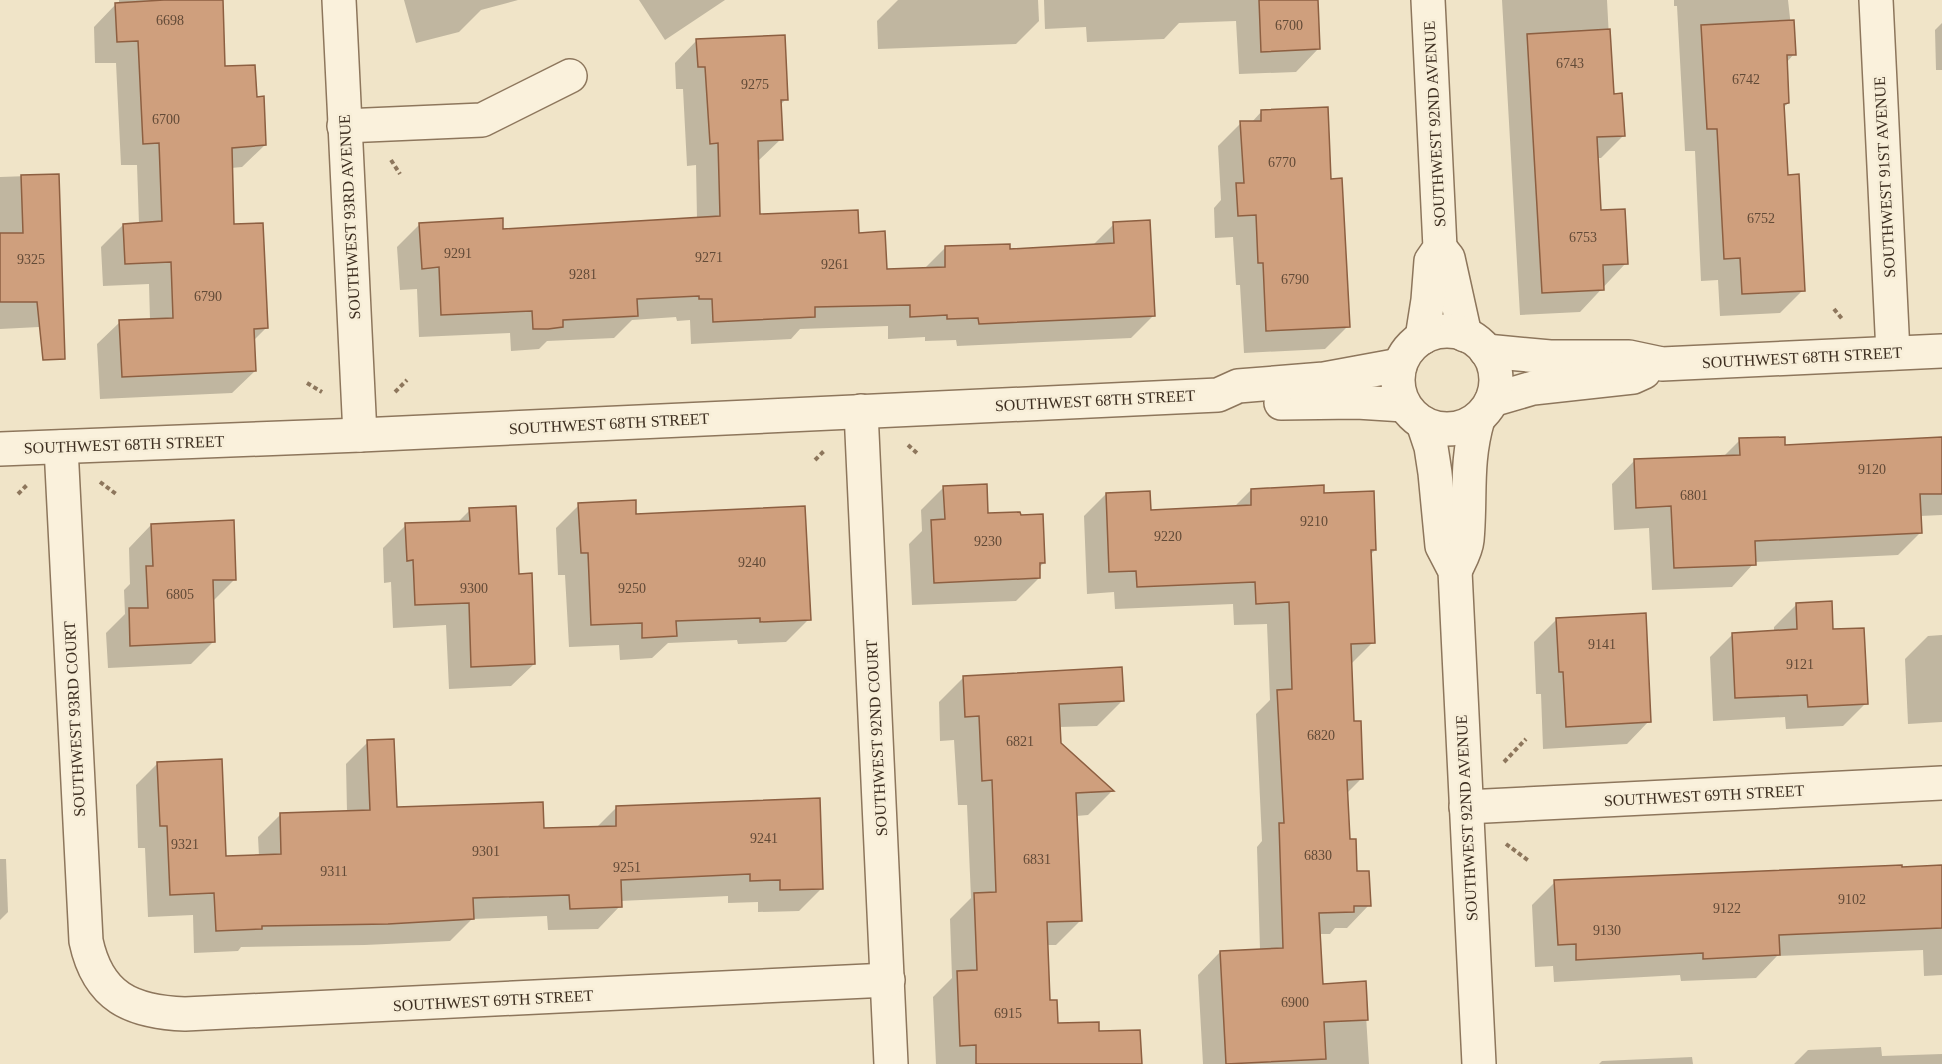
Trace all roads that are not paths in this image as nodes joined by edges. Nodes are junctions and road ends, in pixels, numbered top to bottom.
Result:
1 (339, 0) edge
2 (1428, 0) edge
3 (1876, 0) edge
4 (570, 76) dead end
5 (345, 126) junction
6 (1440, 248) junction
7 (1422, 338) junction
8 (1476, 343) junction
9 (1942, 351) edge
10 (1893, 353) junction
11 (1662, 364) junction
12 (1400, 365) junction
13 (1218, 395) junction
14 (1485, 409) junction
15 (861, 411) junction
16 (1414, 414) junction
17 (360, 435) junction
18 (61, 447) junction
19 (0, 450) edge
20 (1455, 571) junction
21 (1942, 783) edge
22 (1466, 807) junction
23 (888, 980) junction
24 (104, 986) joint
25 (891, 1064) edge
26 (1479, 1064) edge

1 - 5 street, SOUTHWEST 93RD AVENUE
2 - 6 street, SOUTHWEST 92ND AVENUE
3 - 10 street, SOUTHWEST 91ST AVENUE
4 - 5 street
5 - 17 street, SOUTHWEST 93RD AVENUE
6 - 7 street, SOUTHWEST 92ND AVENUE
6 - 8 street, SOUTHWEST 92ND AVENUE
7 - 8 street
7 - 12 street
8 - 11 street, SOUTHWEST 68TH STREET
8 - 14 street
9 - 10 street, SOUTHWEST 68TH STREET
10 - 11 street, SOUTHWEST 68TH STREET
11 - 14 street, SOUTHWEST 68TH STREET
12 - 13 street, SOUTHWEST 68TH STREET
12 - 16 street
13 - 15 street, SOUTHWEST 68TH STREET
13 - 16 street, SOUTHWEST 68TH STREET
14 - 16 street
14 - 20 street, SOUTHWEST 92ND AVENUE
15 - 17 street, SOUTHWEST 68TH STREET
15 - 23 street, SOUTHWEST 92ND COURT
16 - 20 street, SOUTHWEST 92ND AVENUE
17 - 18 street, SOUTHWEST 68TH STREET
18 - 19 street, SOUTHWEST 68TH STREET
18 - 24 street, SOUTHWEST 93RD COURT
20 - 22 street, SOUTHWEST 92ND AVENUE
21 - 22 street, SOUTHWEST 69TH STREET
22 - 26 street, SOUTHWEST 92ND AVENUE
23 - 24 street, SOUTHWEST 69TH STREET
23 - 25 street, SOUTHWEST 92ND COURT

